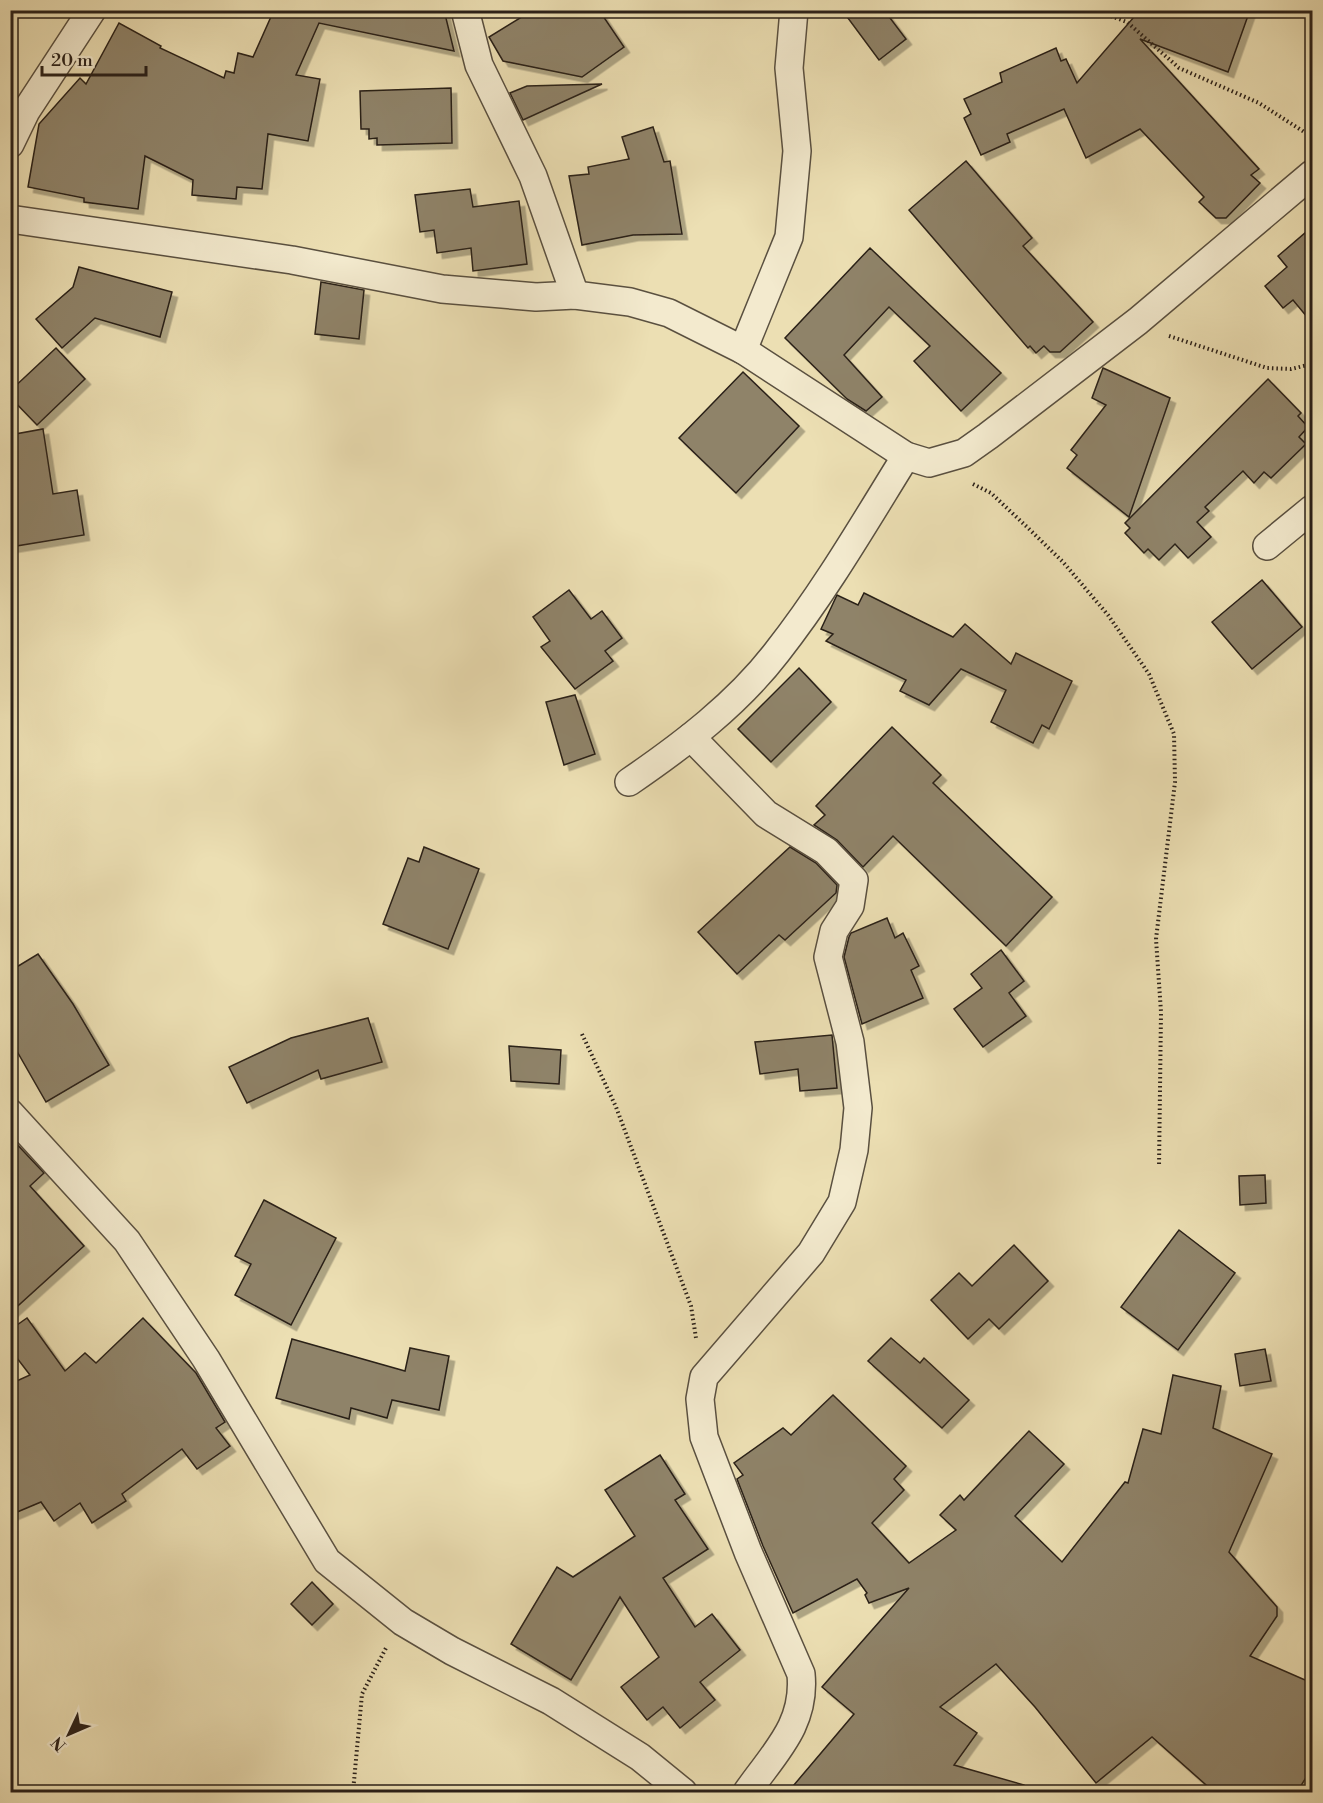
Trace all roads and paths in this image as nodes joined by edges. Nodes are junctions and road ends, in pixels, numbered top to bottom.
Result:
1 (92, 10) edge
2 (465, 10) edge
3 (794, 10) edge
4 (1094, 10) edge
5 (1312, 137) edge
6 (10, 144) edge
7 (1312, 174) edge
8 (10, 219) edge
9 (574, 295) junction
10 (1138, 321) junction
11 (743, 350) junction
12 (1312, 364) edge
13 (917, 459) junction
14 (1312, 509) edge
15 (1267, 546) dead end
16 (691, 736) junction
17 (629, 782) dead end
18 (582, 1034) dead end
19 (10, 1113) edge
20 (1159, 1167) dead end
21 (704, 1377) junction
22 (403, 1623) junction
23 (353, 1792) edge
24 (683, 1792) edge
25 (747, 1792) edge

1 - 6 street
2 - 9 street
3 - 11 street
4 - 5 path
7 - 10 street
8 - 9 street
9 - 11 street
10 - 12 path
10 - 13 street
11 - 13 street
13 - 16 street
13 - 20 path
14 - 15 street
16 - 17 street
16 - 21 street
18 - 21 path
19 - 22 street
21 - 25 street
22 - 23 path
22 - 24 street

